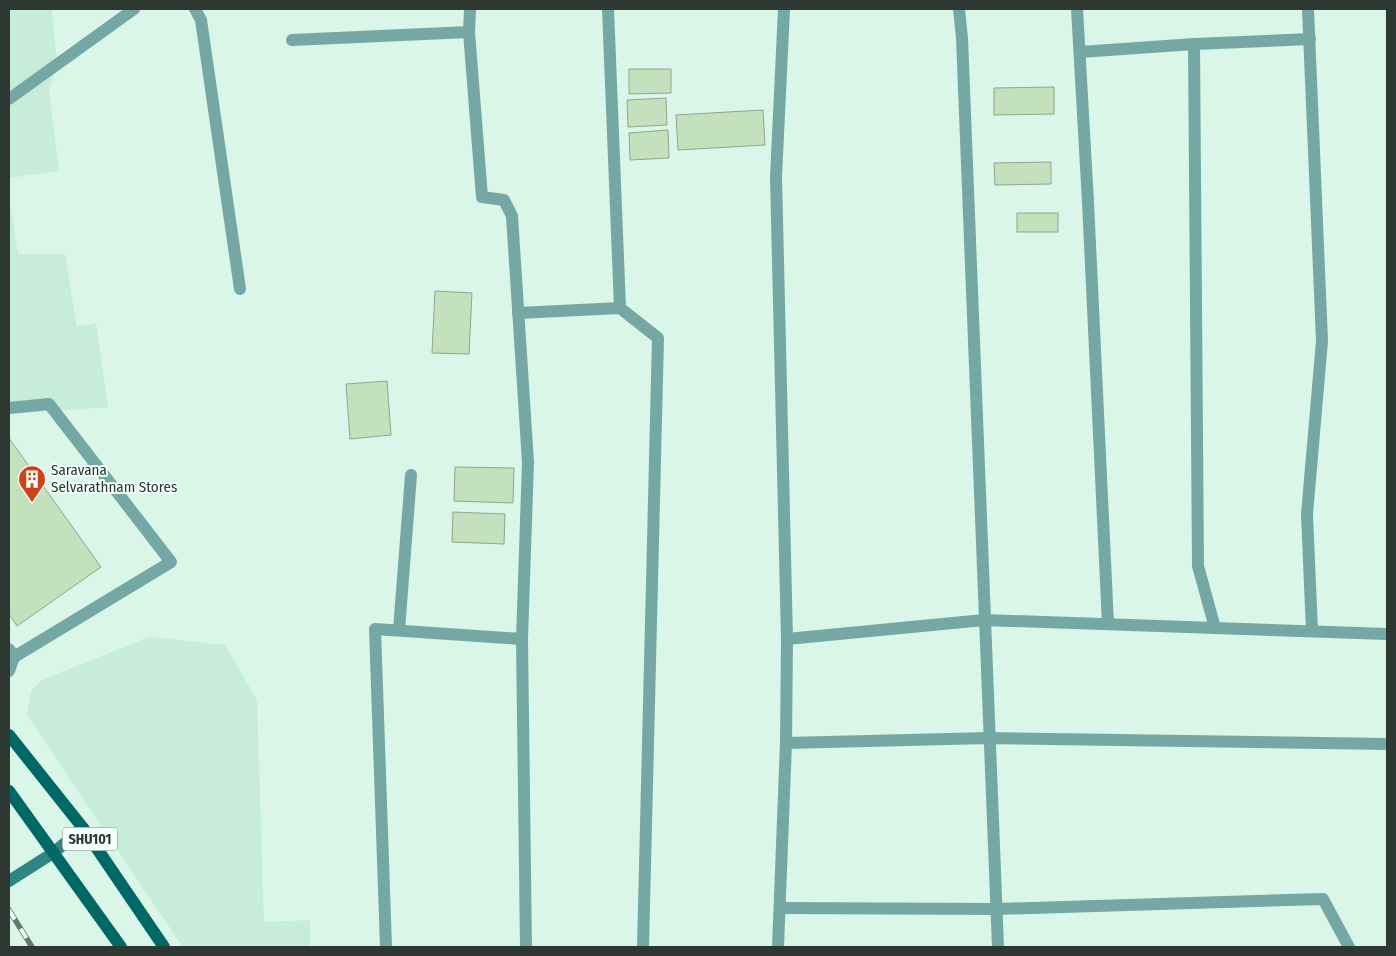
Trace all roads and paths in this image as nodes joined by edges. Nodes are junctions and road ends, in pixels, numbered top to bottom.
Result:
1 (134, 9) edge
2 (196, 9) edge
3 (470, 9) edge
4 (608, 9) edge
5 (784, 9) edge
6 (959, 9) edge
7 (1077, 9) edge
8 (1308, 9) edge
9 (469, 32) junction
10 (1310, 39) junction
11 (292, 40) dead end
12 (1194, 44) junction
13 (1080, 52) junction
14 (9, 99) edge
15 (240, 289) dead end
16 (620, 308) junction
17 (518, 313) junction
18 (9, 408) edge
19 (411, 476) dead end
20 (984, 620) junction
21 (1108, 624) junction
22 (1215, 628) junction
23 (399, 630) junction
24 (1312, 631) junction
25 (1387, 634) edge
26 (522, 639) junction
27 (787, 639) junction
28 (12, 653) edge
29 (9, 671) edge
30 (10, 735) edge
31 (989, 738) junction
32 (786, 742) junction
33 (1387, 744) edge
34 (9, 791) edge
35 (83, 828) junction
36 (53, 853) junction
37 (9, 881) edge
38 (780, 908) junction
39 (996, 909) junction
40 (121, 947) edge
41 (164, 947) edge
42 (386, 947) edge
43 (526, 947) edge
44 (643, 947) edge
45 (778, 947) edge
46 (998, 947) edge
47 (1349, 947) edge

1 - 14 street
2 - 15 street
3 - 9 street
4 - 16 street
5 - 27 street
6 - 20 street
7 - 13 street
8 - 10 street
9 - 11 street
9 - 17 street
10 - 12 street
10 - 24 street
12 - 13 street
12 - 22 street
13 - 21 street
16 - 17 street
16 - 44 street
17 - 26 street
18 - 28 street
19 - 23 street
20 - 21 street
20 - 27 street
20 - 31 street
21 - 22 street
22 - 24 street
23 - 26 street
23 - 42 street
24 - 25 street
26 - 43 street
27 - 32 street
28 - 29 street
30 - 35 main road, SHU101
31 - 32 street
31 - 33 street
31 - 39 street
32 - 38 street
34 - 36 main road, SHU101
35 - 36 street
35 - 41 main road, SHU101
36 - 37 street
36 - 40 main road, SHU101
38 - 39 street
38 - 45 street
39 - 46 street
39 - 47 street

